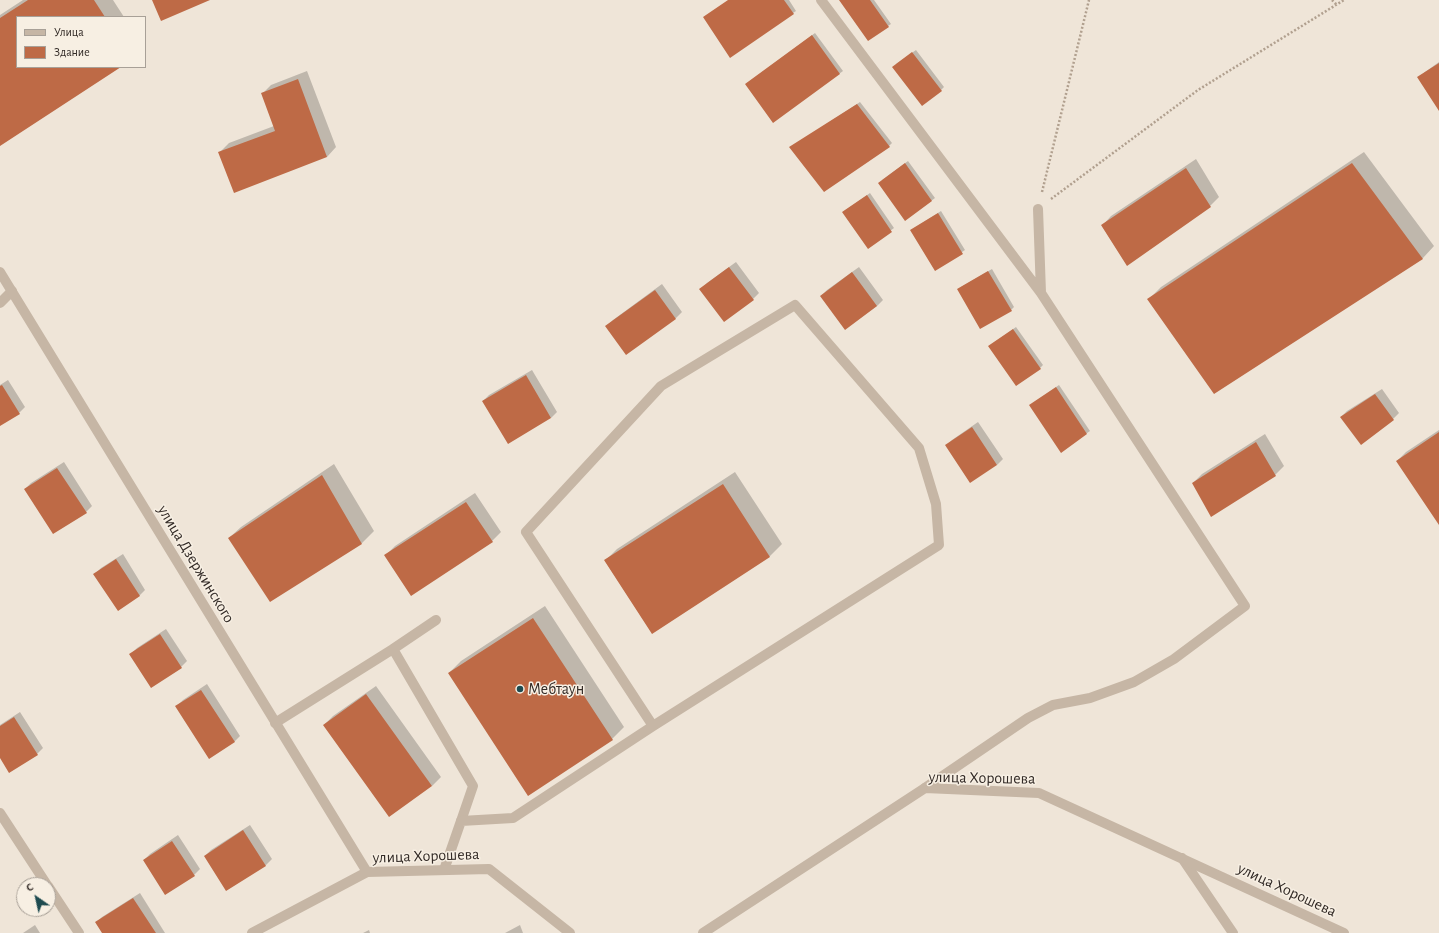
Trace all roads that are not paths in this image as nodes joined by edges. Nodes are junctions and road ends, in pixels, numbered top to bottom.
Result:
1 (821, 0) edge
2 (1038, 209) road end
3 (0, 272) edge
4 (12, 291) junction
5 (1042, 293) junction
6 (0, 303) edge
7 (436, 620) dead end
8 (393, 649) junction
9 (275, 723) junction
10 (652, 726) junction
11 (925, 788) junction
12 (0, 813) edge
13 (461, 821) junction
14 (1182, 858) junction
15 (444, 870) junction
16 (367, 872) junction
17 (42, 877) edge
18 (56, 898) edge
19 (79, 933) edge
20 (252, 933) edge
21 (570, 933) edge
22 (703, 933) edge
23 (1233, 933) edge
24 (1344, 933) edge

1 - 5 street
2 - 5 street
3 - 4 street, улица Дзержинского
4 - 6 street
4 - 9 street, улица Дзержинского
5 - 11 street
7 - 8 street
8 - 9 street
8 - 13 street
9 - 16 street, улица Дзержинского
10 - 10 street
10 - 13 street
11 - 14 street, улица Хорошева
11 - 22 street, улица Хорошева
12 - 17 street
13 - 15 street
14 - 23 street
14 - 24 street, улица Хорошева
15 - 16 street, улица Хорошева
15 - 21 street, улица Хорошева
16 - 20 street, улица Хорошева
18 - 19 street

